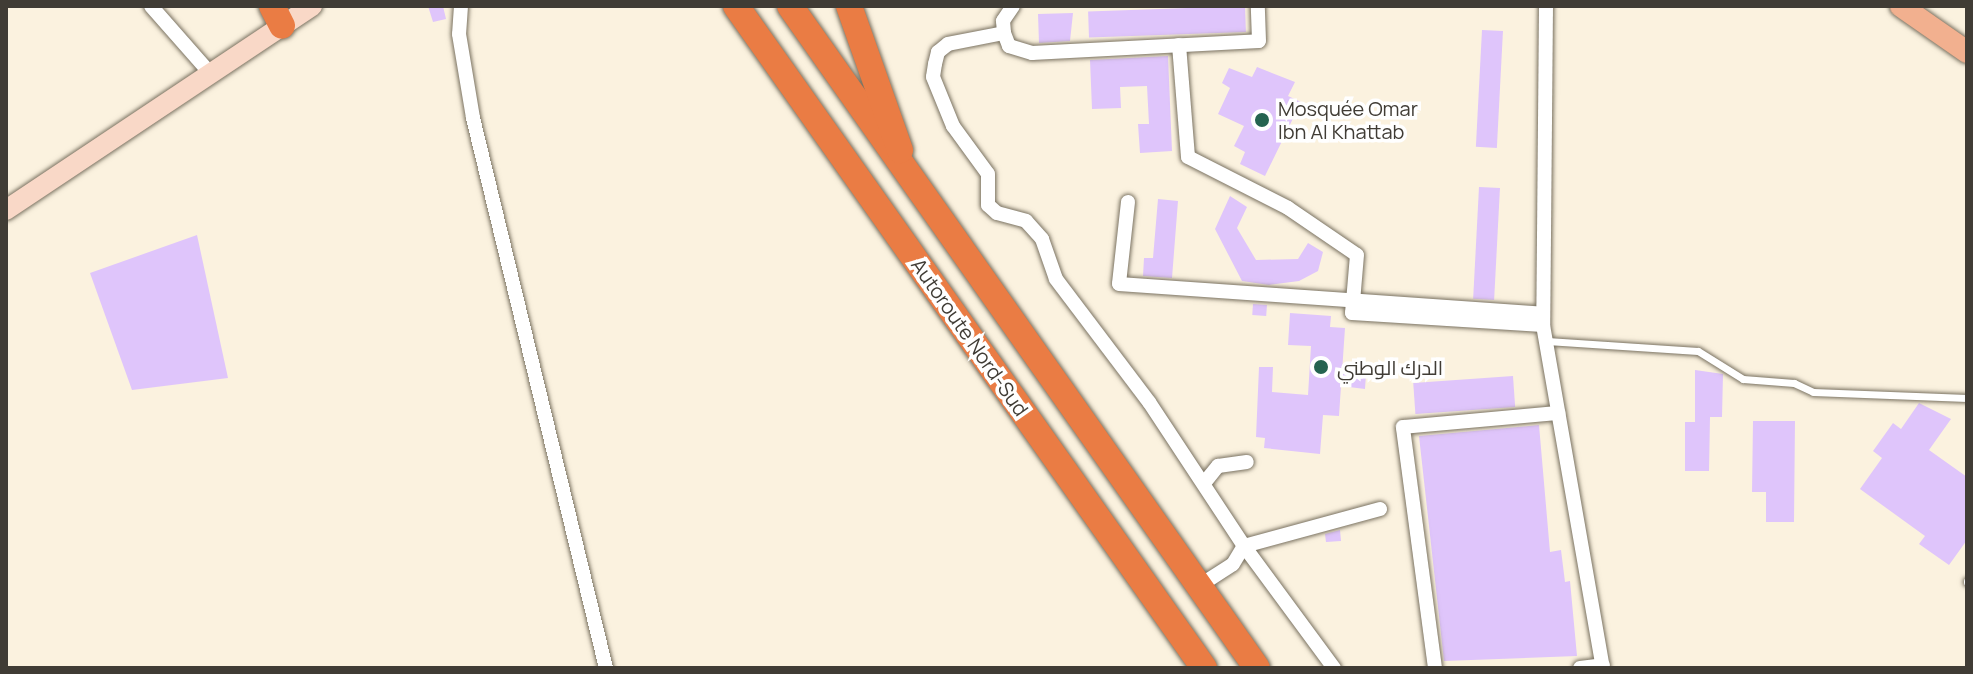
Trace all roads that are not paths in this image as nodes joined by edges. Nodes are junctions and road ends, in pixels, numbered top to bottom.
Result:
1 (151, 6) edge
2 (312, 6) edge
3 (461, 6) edge
4 (736, 6) edge
5 (790, 6) edge
6 (849, 6) edge
7 (1013, 6) edge
8 (1258, 6) edge
9 (1546, 6) edge
10 (1901, 6) edge
11 (277, 16) edge
12 (1004, 33) junction
13 (1179, 45) junction
14 (1967, 52) edge
15 (211, 74) junction
16 (904, 169) junction
17 (1128, 202) dead end
18 (6, 210) edge
19 (1354, 302) junction
20 (1543, 320) junction
21 (1545, 341) junction
22 (1967, 398) edge
23 (1558, 413) junction
24 (1247, 462) dead end
25 (1205, 482) junction
26 (1380, 509) dead end
27 (1244, 546) junction
28 (1199, 586) junction
29 (1603, 667) edge
30 (606, 668) edge
31 (1204, 668) edge
32 (1257, 668) edge
33 (1334, 668) edge
34 (1435, 668) edge
35 (1580, 668) edge

1 - 15 street
2 - 11 main road
3 - 30 street
4 - 31 highway, Autoroute Nord-Sud
5 - 16 highway
6 - 16 highway
7 - 12 street
8 - 13 street
9 - 20 street
10 - 14 main road
11 - 15 main road
12 - 13 street
12 - 25 street
13 - 19 street
15 - 18 main road
16 - 28 highway
17 - 19 street
19 - 20 street
20 - 21 street
21 - 22 lane
21 - 23 street
23 - 29 street
23 - 34 street
24 - 25 street
25 - 27 street
26 - 27 street
27 - 28 street
27 - 33 street
28 - 32 highway
29 - 35 street

